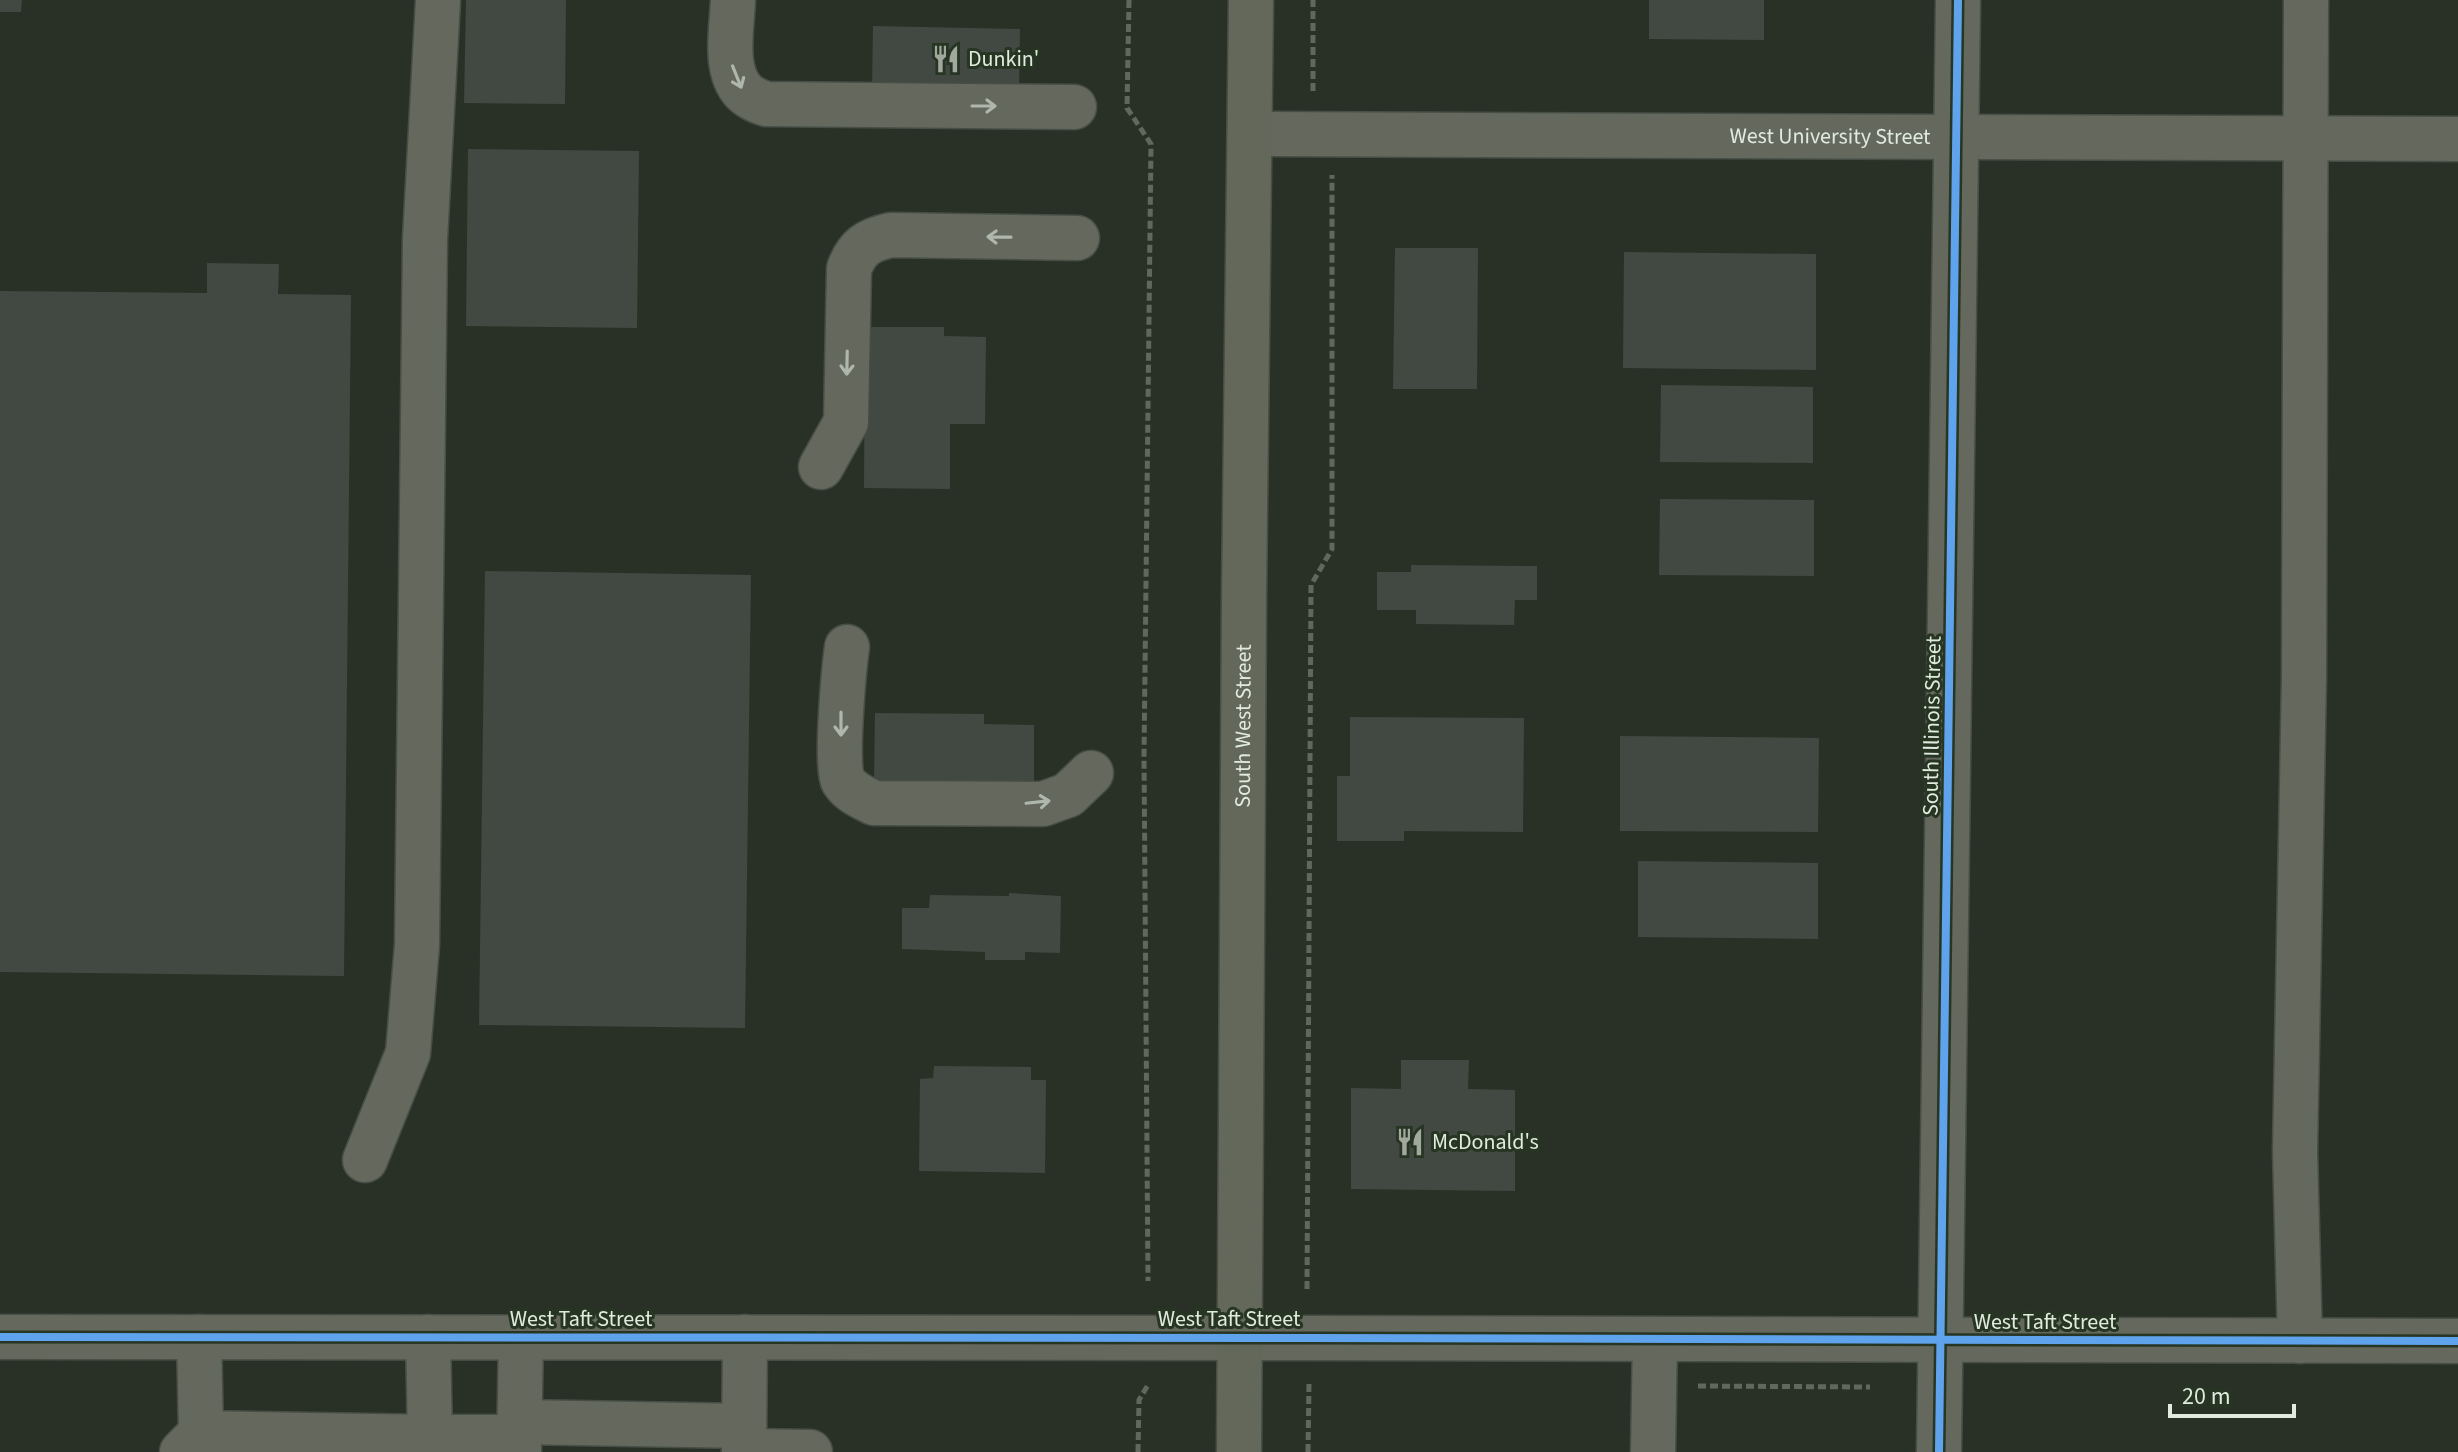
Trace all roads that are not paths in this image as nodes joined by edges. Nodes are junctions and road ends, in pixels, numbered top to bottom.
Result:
1 (438, 0) edge
2 (733, 0) edge
3 (1251, 0) edge
4 (1958, 0) edge
5 (2306, 0) edge
6 (1074, 107) dead end
7 (1250, 134) junction
8 (1957, 137) junction
9 (2305, 139) junction
10 (2458, 139) edge
11 (1077, 238) dead end
12 (821, 467) dead end
13 (847, 647) dead end
14 (1091, 773) dead end
15 (365, 1160) dead end
16 (0, 1337) edge
17 (199, 1337) junction
18 (428, 1337) junction
19 (745, 1337) junction
20 (521, 1338) junction
21 (1239, 1338) junction
22 (1655, 1339) junction
23 (1941, 1340) junction
24 (2300, 1341) junction
25 (2458, 1341) edge
26 (430, 1437) junction
27 (519, 1437) edge
28 (192, 1442) edge
29 (744, 1443) edge
30 (810, 1452) edge
31 (1239, 1452) edge
32 (1653, 1452) edge
33 (1939, 1452) edge

1 - 15 street
2 -> 6 street
3 - 7 main road, South West Street
4 - 8 street, South Illinois Street
5 - 9 street
7 - 8 street, West University Street
7 - 21 main road, South West Street
8 - 9 street, West University Street
8 - 23 street, South Illinois Street
9 - 10 street, West University Street
9 - 24 street
11 -> 12 street
13 -> 14 street
16 - 17 street, West Taft Street
17 - 18 street, West Taft Street
17 - 28 street
18 - 20 street, West Taft Street
18 - 26 street
19 - 20 street, West Taft Street
19 - 21 street, West Taft Street
19 - 29 street
20 - 27 street
21 - 22 street, West Taft Street
21 - 31 main road, South West Street
22 - 23 street, West Taft Street
22 - 32 street
23 - 24 street, West Taft Street
23 - 33 street, South Illinois Street
24 - 25 street, West Taft Street
26 - 27 street
26 - 28 street
27 - 29 street
29 - 30 street

